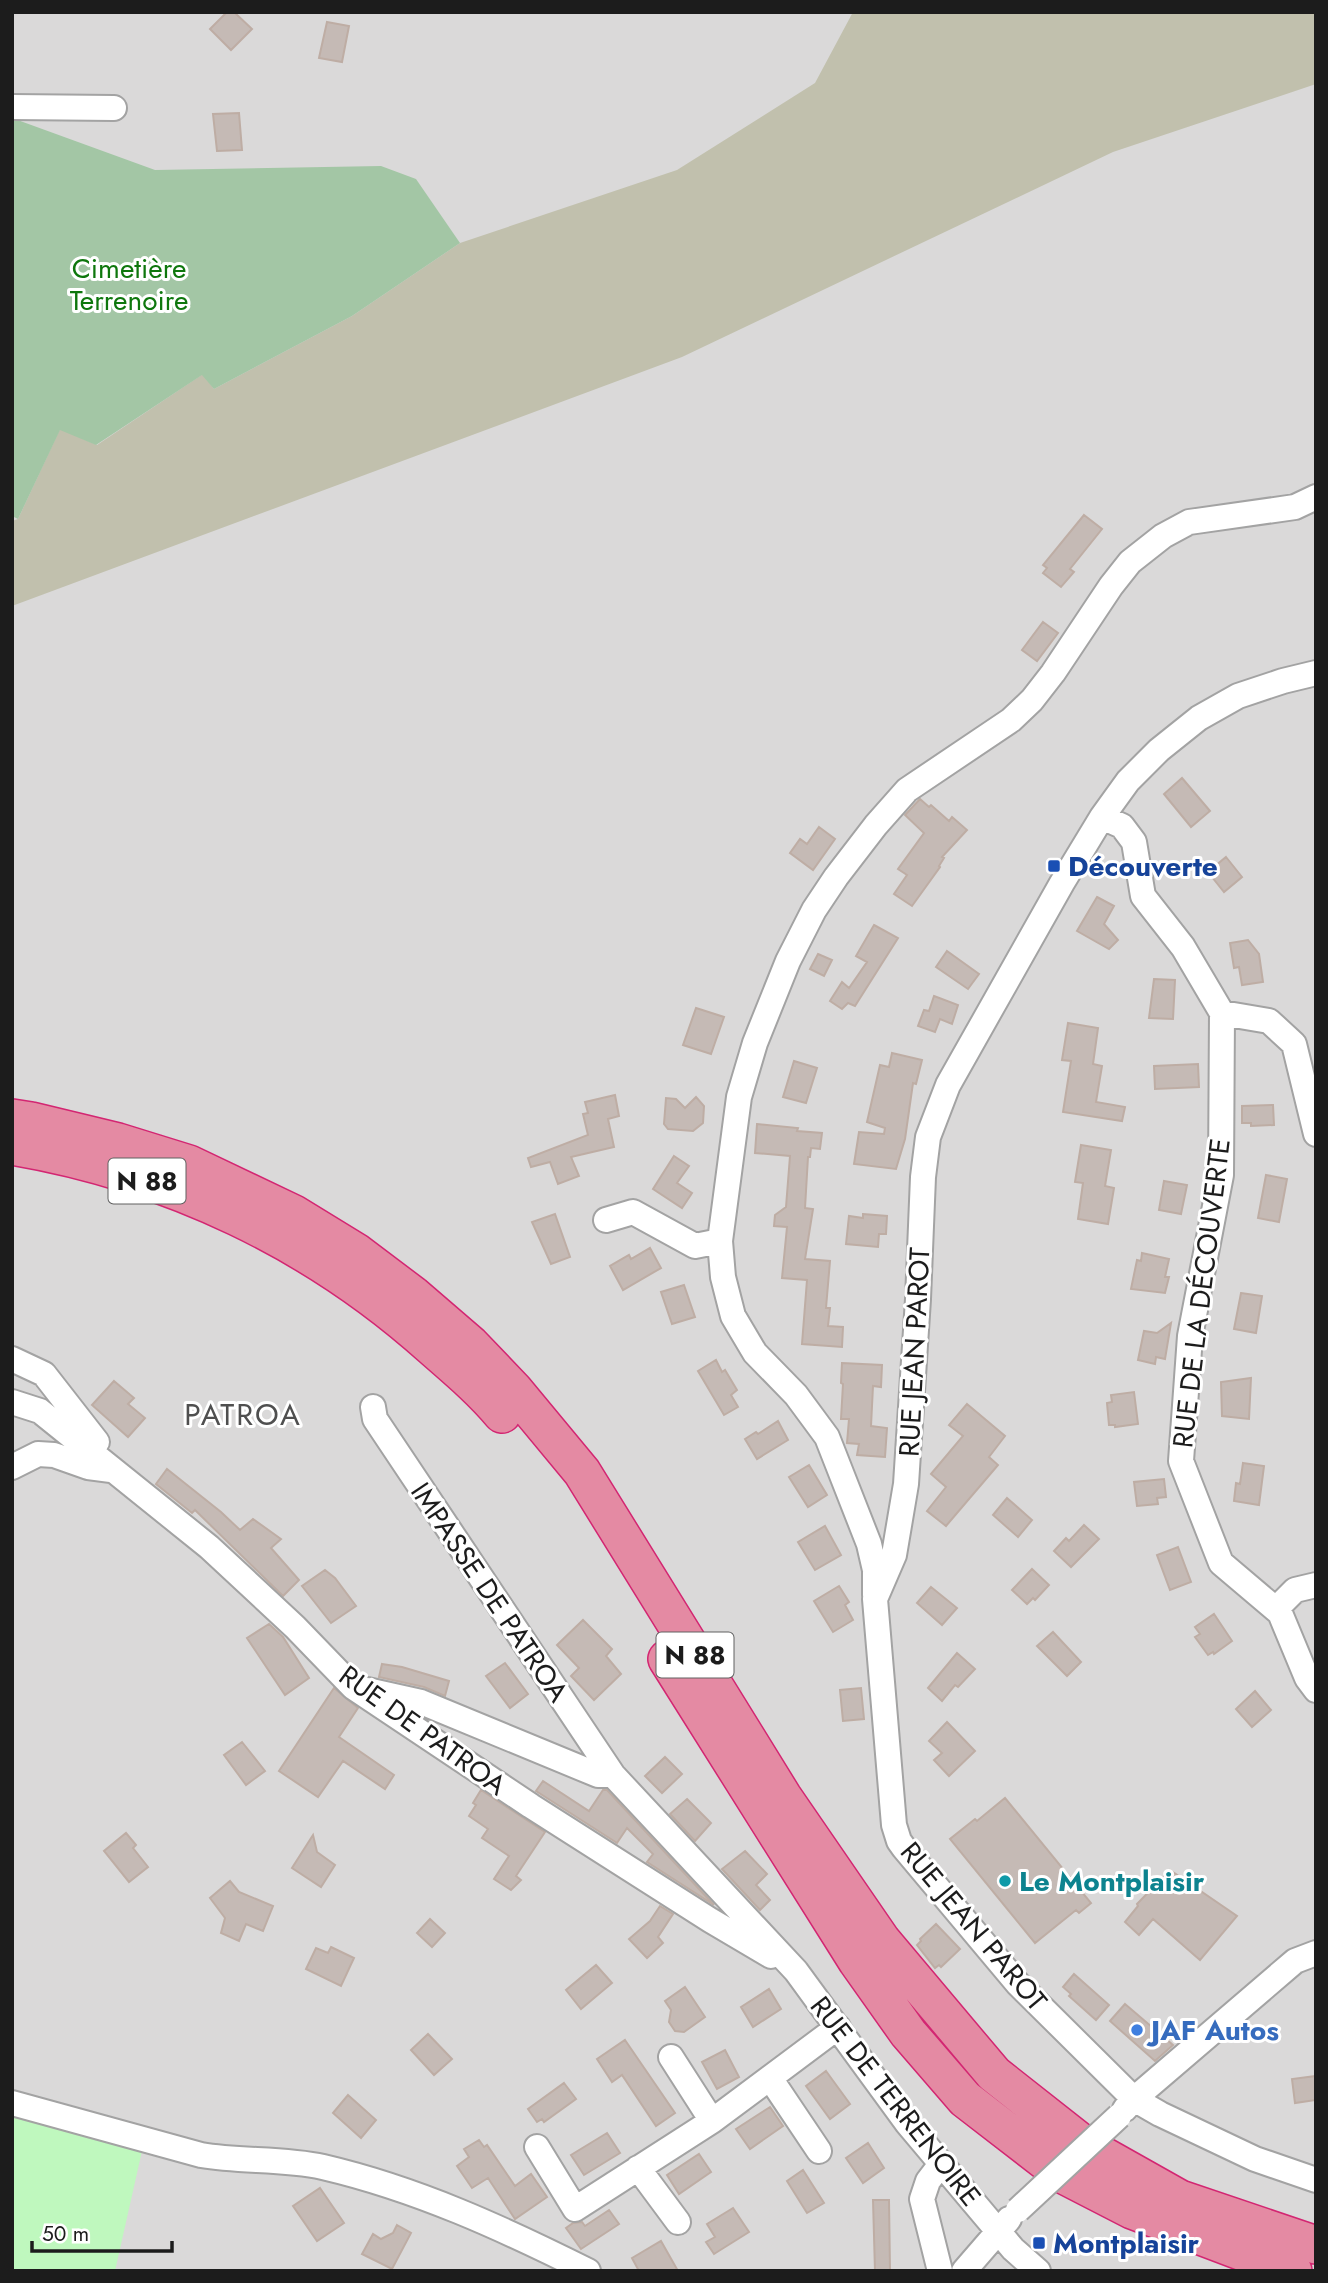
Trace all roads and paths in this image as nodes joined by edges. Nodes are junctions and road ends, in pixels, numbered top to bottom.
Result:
1 (12, 107) edge
2 (114, 108) dead end
3 (1316, 497) edge
4 (1316, 673) edge
5 (1102, 817) junction
6 (1222, 1013) junction
7 (12, 1118) edge
8 (1316, 1134) edge
9 (12, 1146) edge
10 (606, 1220) dead end
11 (720, 1241) junction
12 (12, 1359) edge
13 (12, 1402) edge
14 (373, 1407) dead end
15 (90, 1451) junction
16 (12, 1467) edge
17 (114, 1471) junction
18 (1316, 1586) edge
19 (875, 1599) junction
20 (1276, 1609) junction
21 (353, 1687) junction
22 (1316, 1690) edge
23 (613, 1775) junction
24 (1316, 1952) edge
25 (796, 1971) junction
26 (838, 2027) junction
27 (671, 2057) dead end
28 (770, 2078) junction
29 (12, 2103) edge
30 (1127, 2108) junction
31 (712, 2121) junction
32 (537, 2147) dead end
33 (820, 2151) dead end
34 (941, 2164) junction
35 (638, 2168) junction
36 (1316, 2180) edge
37 (1132, 2210) junction
38 (678, 2222) dead end
39 (998, 2230) junction
40 (1316, 2245) edge
41 (588, 2271) edge
42 (940, 2271) edge
43 (964, 2271) edge
44 (1038, 2271) edge
45 (1260, 2271) edge
46 (1293, 2271) edge

1 - 2 street
3 - 11 street
4 - 5 street, RUE JEAN PAROT
5 - 6 street
5 - 19 street, RUE JEAN PAROT
6 - 8 street
6 - 20 street, RUE DE LA DÉCOUVERTE
7 - 40 highway, N 88
9 - 37 highway, N 88
10 - 11 street
11 - 19 street
12 - 15 street
13 - 15 street, RUE DE PATROA
14 - 23 street, IMPASSE DE PATROA
15 - 17 street, RUE DE PATROA
16 - 17 street
17 - 21 street, RUE DE PATROA
18 - 20 street
19 - 30 street, RUE JEAN PAROT
20 - 22 street
21 - 23 street
21 - 25 street, RUE DE PATROA
23 - 25 street, IMPASSE DE PATROA
24 - 30 street, RUE DE TERRENOIRE
25 - 26 street, RUE DE TERRENOIRE
26 - 28 street
26 - 34 street, RUE DE TERRENOIRE
27 - 31 street
28 - 31 street
28 - 33 street
29 - 41 street
30 - 36 street, RUE JEAN PAROT
30 - 39 street, RUE DE TERRENOIRE, bridge
31 - 35 street
32 - 35 street
34 - 39 street, RUE DE TERRENOIRE
34 - 42 street
35 - 38 street
37 - 45 highway
37 - 46 highway, N 88
39 - 43 street
39 - 44 street, RUE DE TERRENOIRE

